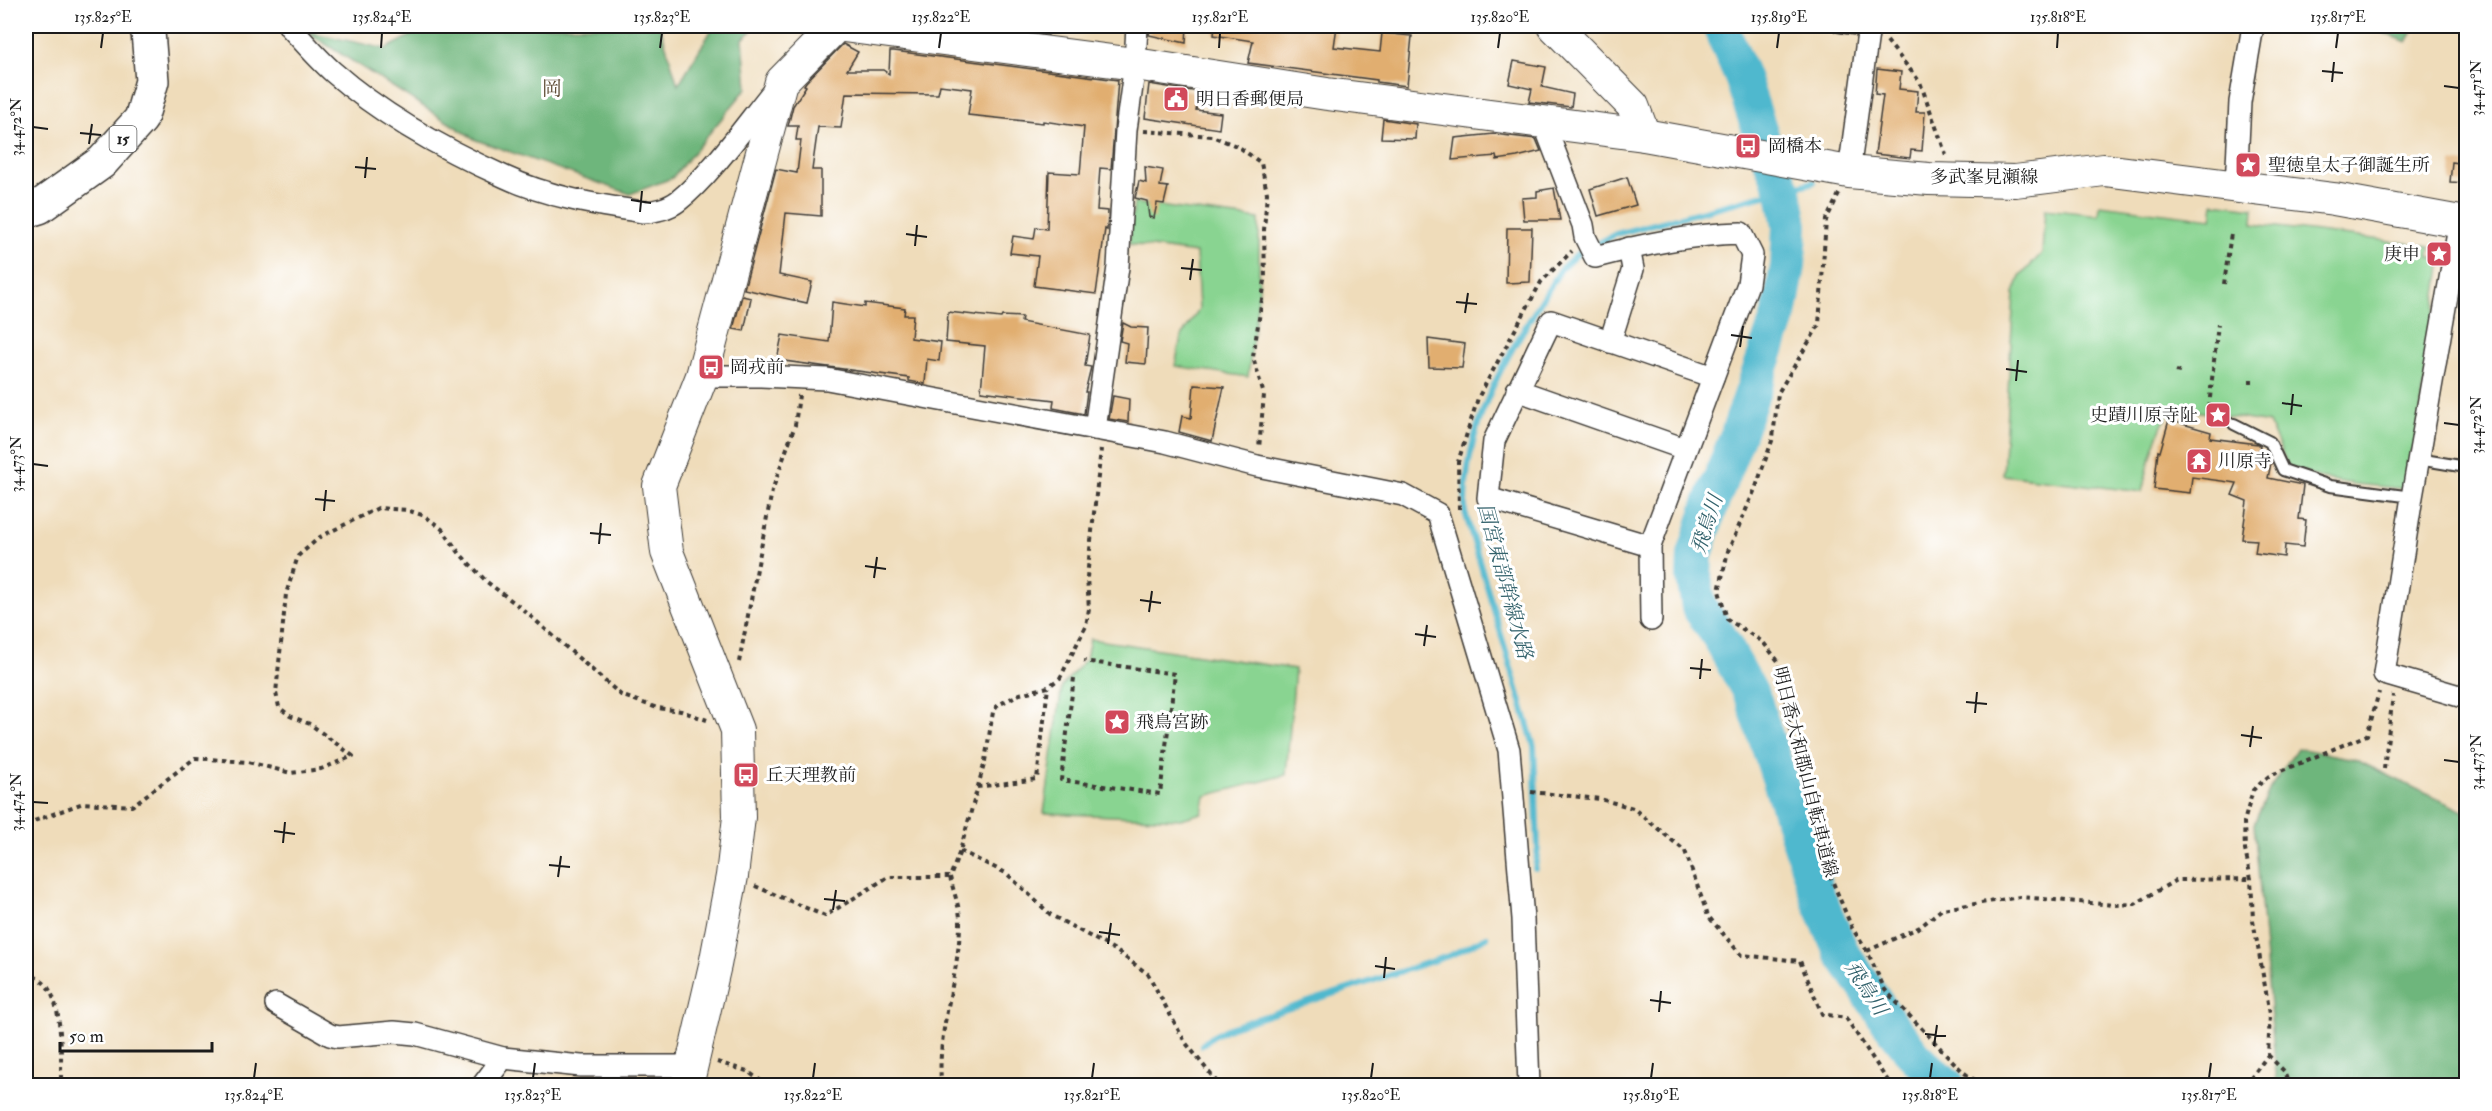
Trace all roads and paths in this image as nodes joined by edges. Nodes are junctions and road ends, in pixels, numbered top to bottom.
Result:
1 (145, 26) edge
2 (289, 26) edge
3 (836, 26) edge
4 (843, 26) edge
5 (1137, 26) edge
6 (1554, 26) edge
7 (1838, 26) edge
8 (2253, 26) edge
9 (1868, 28) edge
10 (1135, 64) junction
11 (781, 82) junction
12 (1543, 121) junction
13 (1126, 130) junction
14 (1644, 135) junction
15 (1849, 172) junction
16 (1954, 179) junction
17 (2236, 186) junction
18 (30, 207) edge
19 (2463, 222) edge
20 (2231, 233) dead end
21 (1629, 248) junction
22 (2224, 284) dead end
23 (2218, 324) dead end
24 (1610, 342) junction
25 (702, 376) junction
26 (801, 377) junction
27 (1713, 377) junction
28 (1517, 390) junction
29 (2208, 416) dead end
30 (2234, 424) dead end
31 (1095, 429) junction
32 (1685, 449) junction
33 (2418, 459) junction
34 (1257, 466) junction
35 (2466, 467) edge
36 (2412, 497) junction
37 (1650, 546) junction
38 (1651, 620) dead end
39 (1084, 661) dead end
40 (738, 664) dead end
41 (2390, 675) junction
42 (1074, 678) dead end
43 (1048, 687) junction
44 (2466, 698) edge
45 (737, 730) junction
46 (2384, 769) dead end
47 (977, 787) junction
48 (1530, 792) dead end
49 (26, 824) edge
50 (960, 851) junction
51 (732, 876) junction
52 (950, 877) junction
53 (2251, 879) junction
54 (1867, 951) junction
55 (26, 971) edge
56 (276, 1004) dead end
57 (2268, 1055) junction
58 (503, 1058) junction
59 (691, 1069) edge
60 (64, 1086) edge
61 (482, 1086) edge
62 (768, 1086) edge
63 (952, 1086) edge
64 (1220, 1086) edge
65 (1529, 1086) edge
66 (1893, 1086) edge
67 (1983, 1086) edge
68 (2245, 1086) edge
69 (2289, 1086) edge

1 - 18 main road, 15
2 - 11 street
3 - 11 street
4 - 10 street, 多武峯見瀬線
5 - 10 street
6 - 14 street
7 - 9 lane
8 - 17 street
9 - 15 street
9 - 16 path
10 - 12 street, 多武峯見瀬線
10 - 13 street
11 - 25 street
12 - 14 street, 多武峯見瀬線
12 - 21 street
13 - 31 street
13 - 34 path
14 - 15 street, 多武峯見瀬線
15 - 16 street, 多武峯見瀬線
15 - 54 path, 明日香大和郡山自転車道線
16 - 17 street, 多武峯見瀬線
17 - 19 street, 多武峯見瀬線
19 - 33 street
20 - 22 path
21 - 24 street
21 - 27 street
23 - 29 path
24 - 27 street
24 - 28 street
25 - 26 street
25 - 45 street
26 - 31 street
26 - 40 path
27 - 32 street
28 - 32 street
28 - 37 street
30 - 36 lane
31 - 34 street
31 - 43 path
32 - 37 street
33 - 35 lane
33 - 36 street
34 - 65 street
36 - 41 street
37 - 38 street
39 - 42 path
41 - 44 street
41 - 46 path
41 - 53 path
43 - 47 path
43 - 47 path
45 - 49 path
45 - 51 street
47 - 50 path
48 - 66 path
50 - 52 path
50 - 64 path
51 - 52 path
51 - 59 street
52 - 63 path
53 - 54 path
53 - 57 path
54 - 67 path, 明日香大和郡山自転車道線
55 - 60 path
56 - 58 street
57 - 68 path
57 - 69 path
58 - 59 street
58 - 61 street
59 - 62 path

